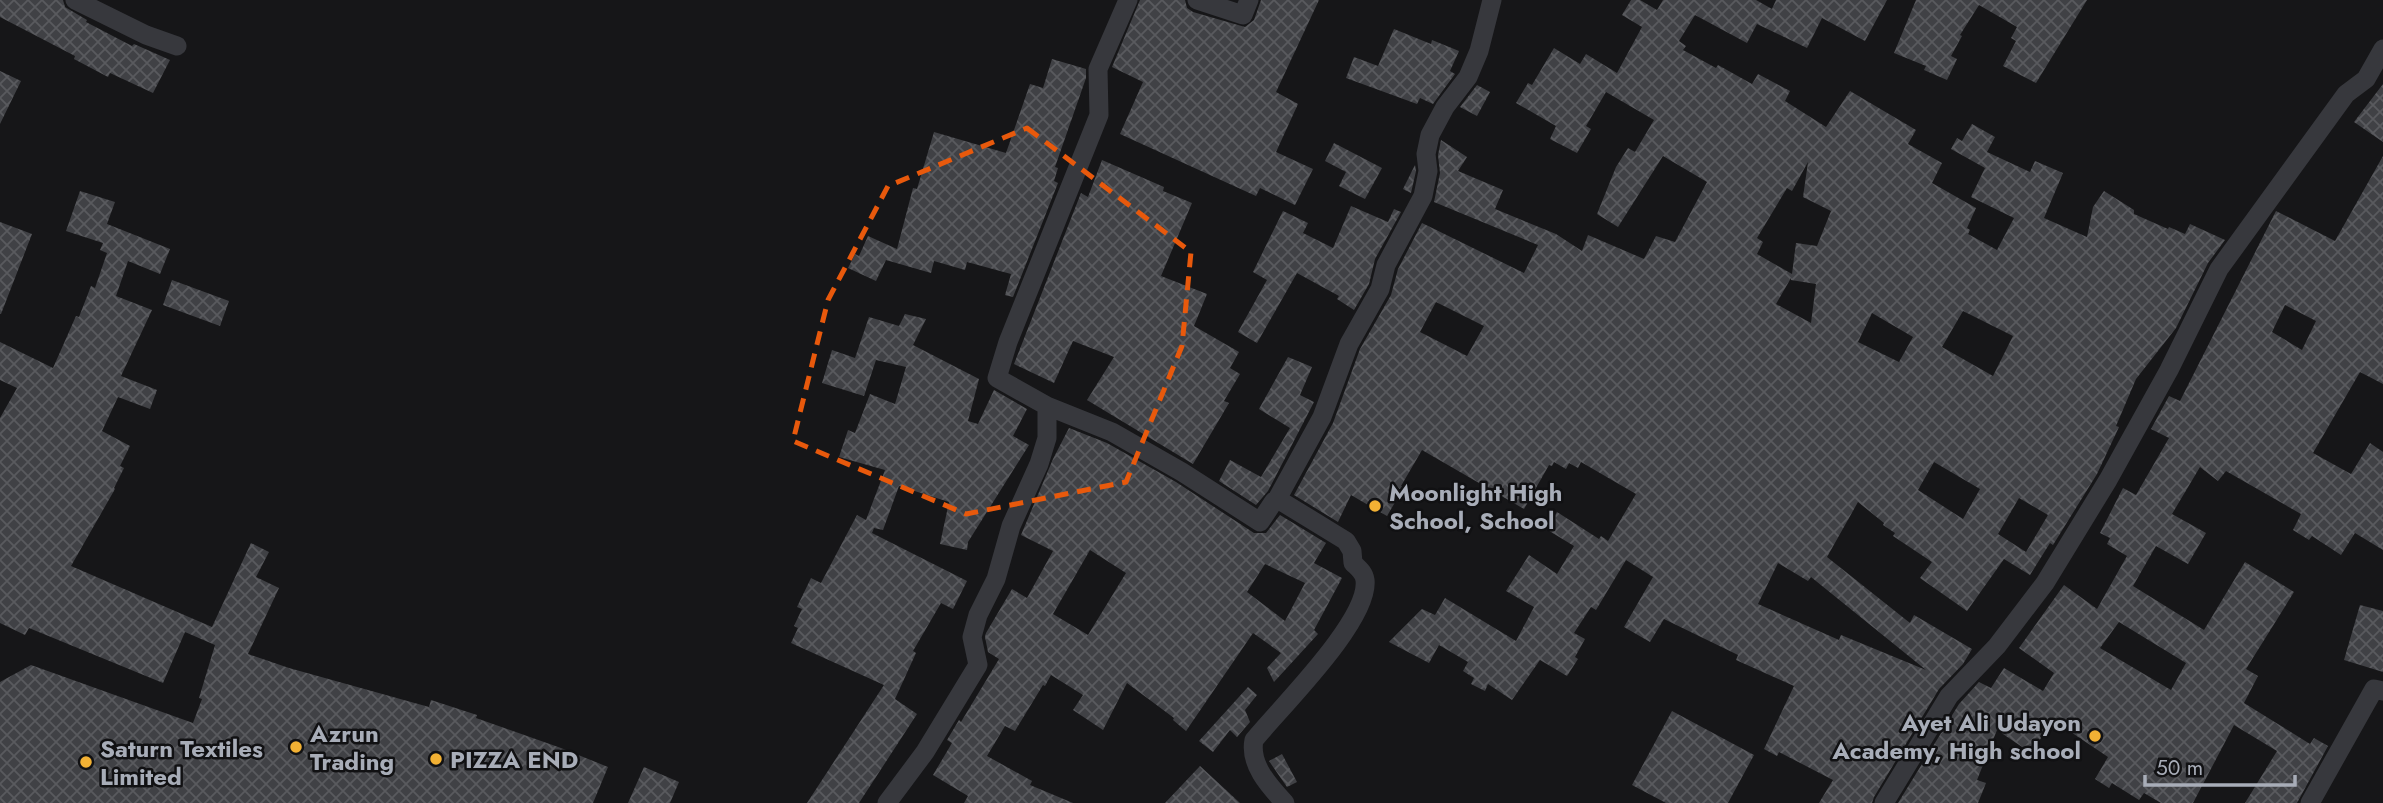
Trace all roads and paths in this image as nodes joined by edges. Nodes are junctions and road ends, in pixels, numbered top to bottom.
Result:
1 (75, 0) edge
2 (1128, 0) edge
3 (1197, 0) edge
4 (1250, 0) edge
5 (1492, 0) edge
6 (177, 47) dead end
7 (2380, 60) edge
8 (1047, 406) junction
9 (1276, 501) junction
10 (2383, 691) edge
11 (887, 803) edge
12 (1284, 803) edge
13 (1884, 803) edge
14 (2310, 803) edge

1 - 6 street
2 - 8 street
3 - 4 street
5 - 9 street
7 - 13 street
8 - 9 street
8 - 11 street
9 - 12 street
10 - 14 street

